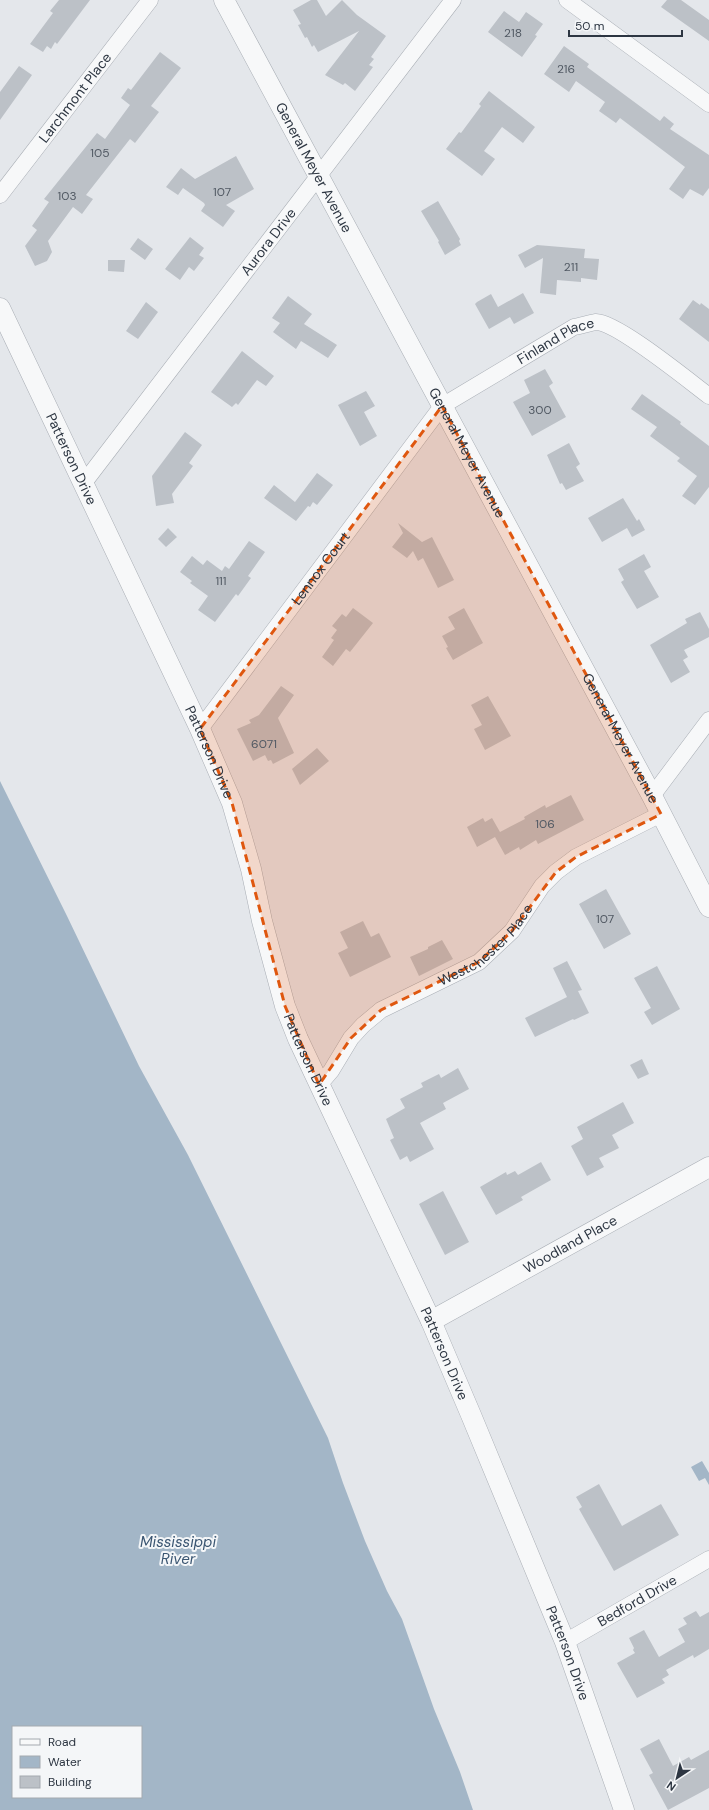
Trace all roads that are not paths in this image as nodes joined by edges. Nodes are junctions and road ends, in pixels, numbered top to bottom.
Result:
1 (150, 0) edge
2 (224, 0) edge
3 (453, 0) edge
4 (567, 0) edge
5 (709, 104) edge
6 (318, 178) junction
7 (0, 195) edge
8 (0, 308) edge
9 (709, 396) edge
10 (442, 406) junction
11 (84, 484) junction
12 (709, 720) edge
13 (200, 729) junction
14 (652, 796) junction
15 (661, 814) junction
16 (709, 908) edge
17 (319, 1085) junction
18 (709, 1167) edge
19 (431, 1321) junction
20 (709, 1559) edge
21 (565, 1642) junction
22 (624, 1810) edge

1 - 7 street, Larchmont Place
2 - 6 street, General Meyer Avenue
3 - 6 street, Aurora Drive
4 - 5 street
6 - 10 street, General Meyer Avenue
6 - 11 street, Aurora Drive
8 - 11 street, Patterson Drive
9 - 10 street, Finland Place
10 - 13 street, Lennox Court
10 - 14 street, General Meyer Avenue
11 - 13 street, Patterson Drive
12 - 14 street
13 - 17 street, Patterson Drive
14 - 15 street, General Meyer Avenue
15 - 16 street, General Meyer Avenue
15 - 17 street, Westchester Place
17 - 19 street, Patterson Drive
18 - 19 street, Woodland Place
19 - 21 street, Patterson Drive
20 - 21 street, Bedford Drive
21 - 22 street, Patterson Drive

